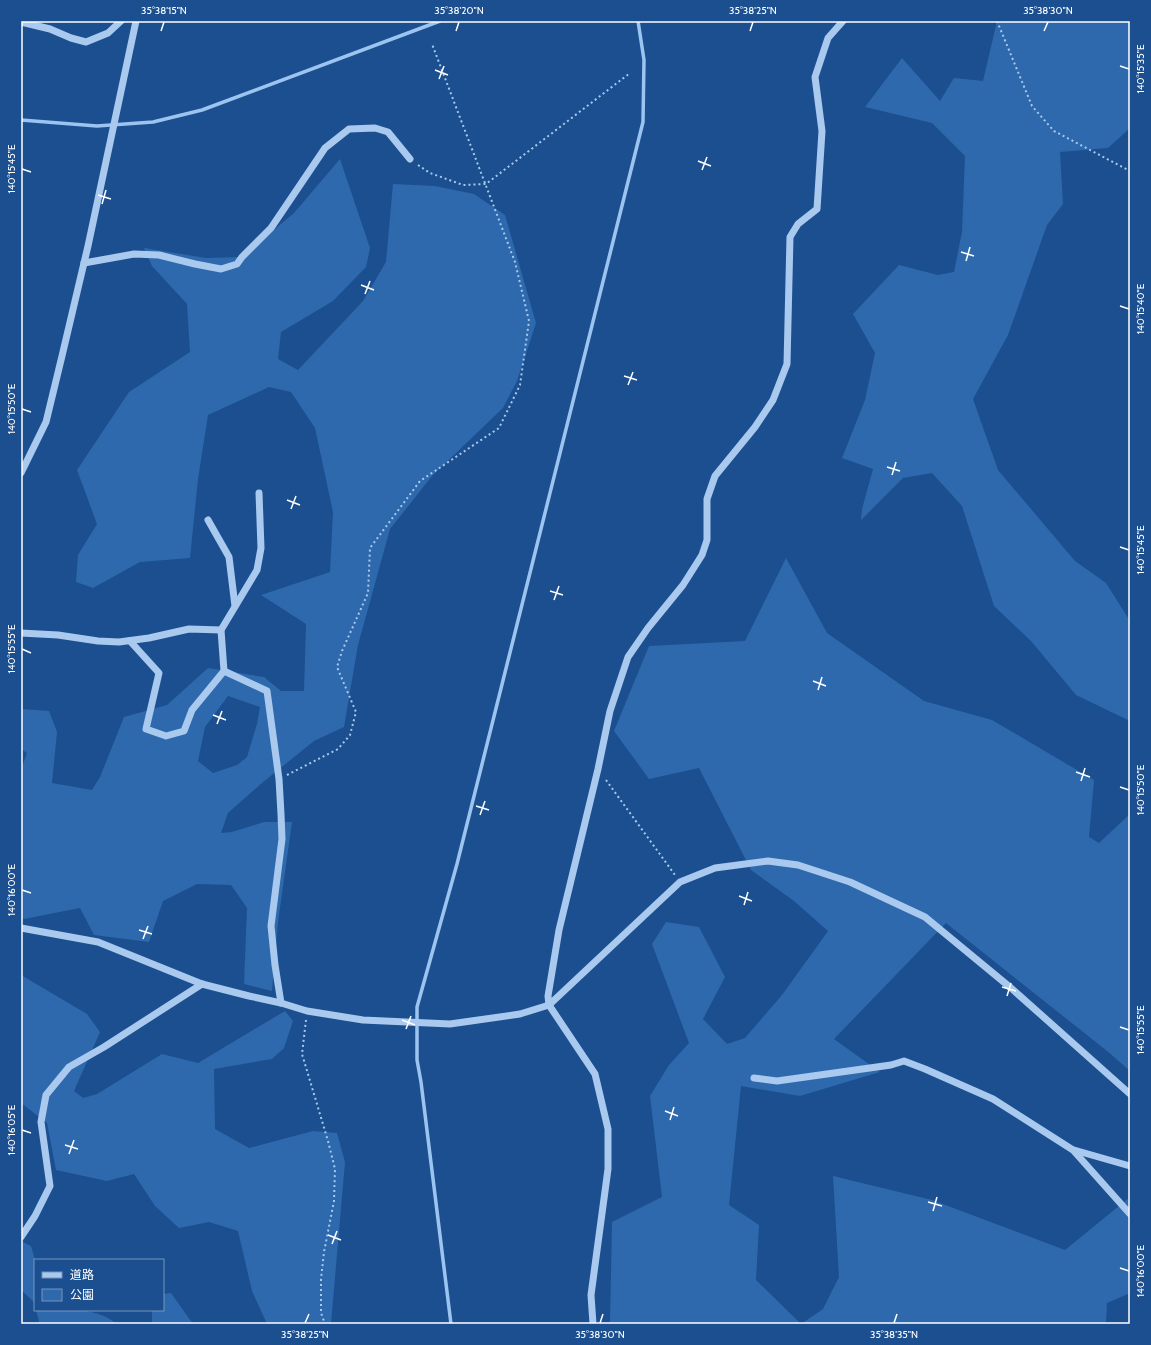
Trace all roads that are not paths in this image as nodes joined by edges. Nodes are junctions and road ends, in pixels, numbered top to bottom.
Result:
1 (122, 21) edge
2 (136, 21) edge
3 (843, 21) edge
4 (21, 22) edge
5 (410, 159) road end
6 (84, 263) junction
7 (21, 473) edge
8 (259, 493) dead end
9 (208, 520) dead end
10 (235, 606) junction
11 (221, 630) junction
12 (21, 633) edge
13 (130, 641) junction
14 (224, 671) junction
15 (21, 928) edge
16 (202, 984) junction
17 (281, 1003) junction
18 (550, 1005) junction
19 (754, 1078) dead end
20 (1130, 1094) edge
21 (1074, 1150) junction
22 (1130, 1166) edge
23 (1130, 1214) edge
24 (21, 1237) edge
25 (593, 1324) edge

1 - 4 street
2 - 6 street
3 - 18 street
5 - 6 street
6 - 7 street
8 - 10 street
9 - 10 street
10 - 11 street
11 - 13 street
11 - 14 street
12 - 13 street
13 - 14 street
14 - 17 street
15 - 16 street
16 - 17 street
16 - 24 street
17 - 18 street
18 - 20 street
18 - 25 street
19 - 21 street
21 - 22 street
21 - 23 street

